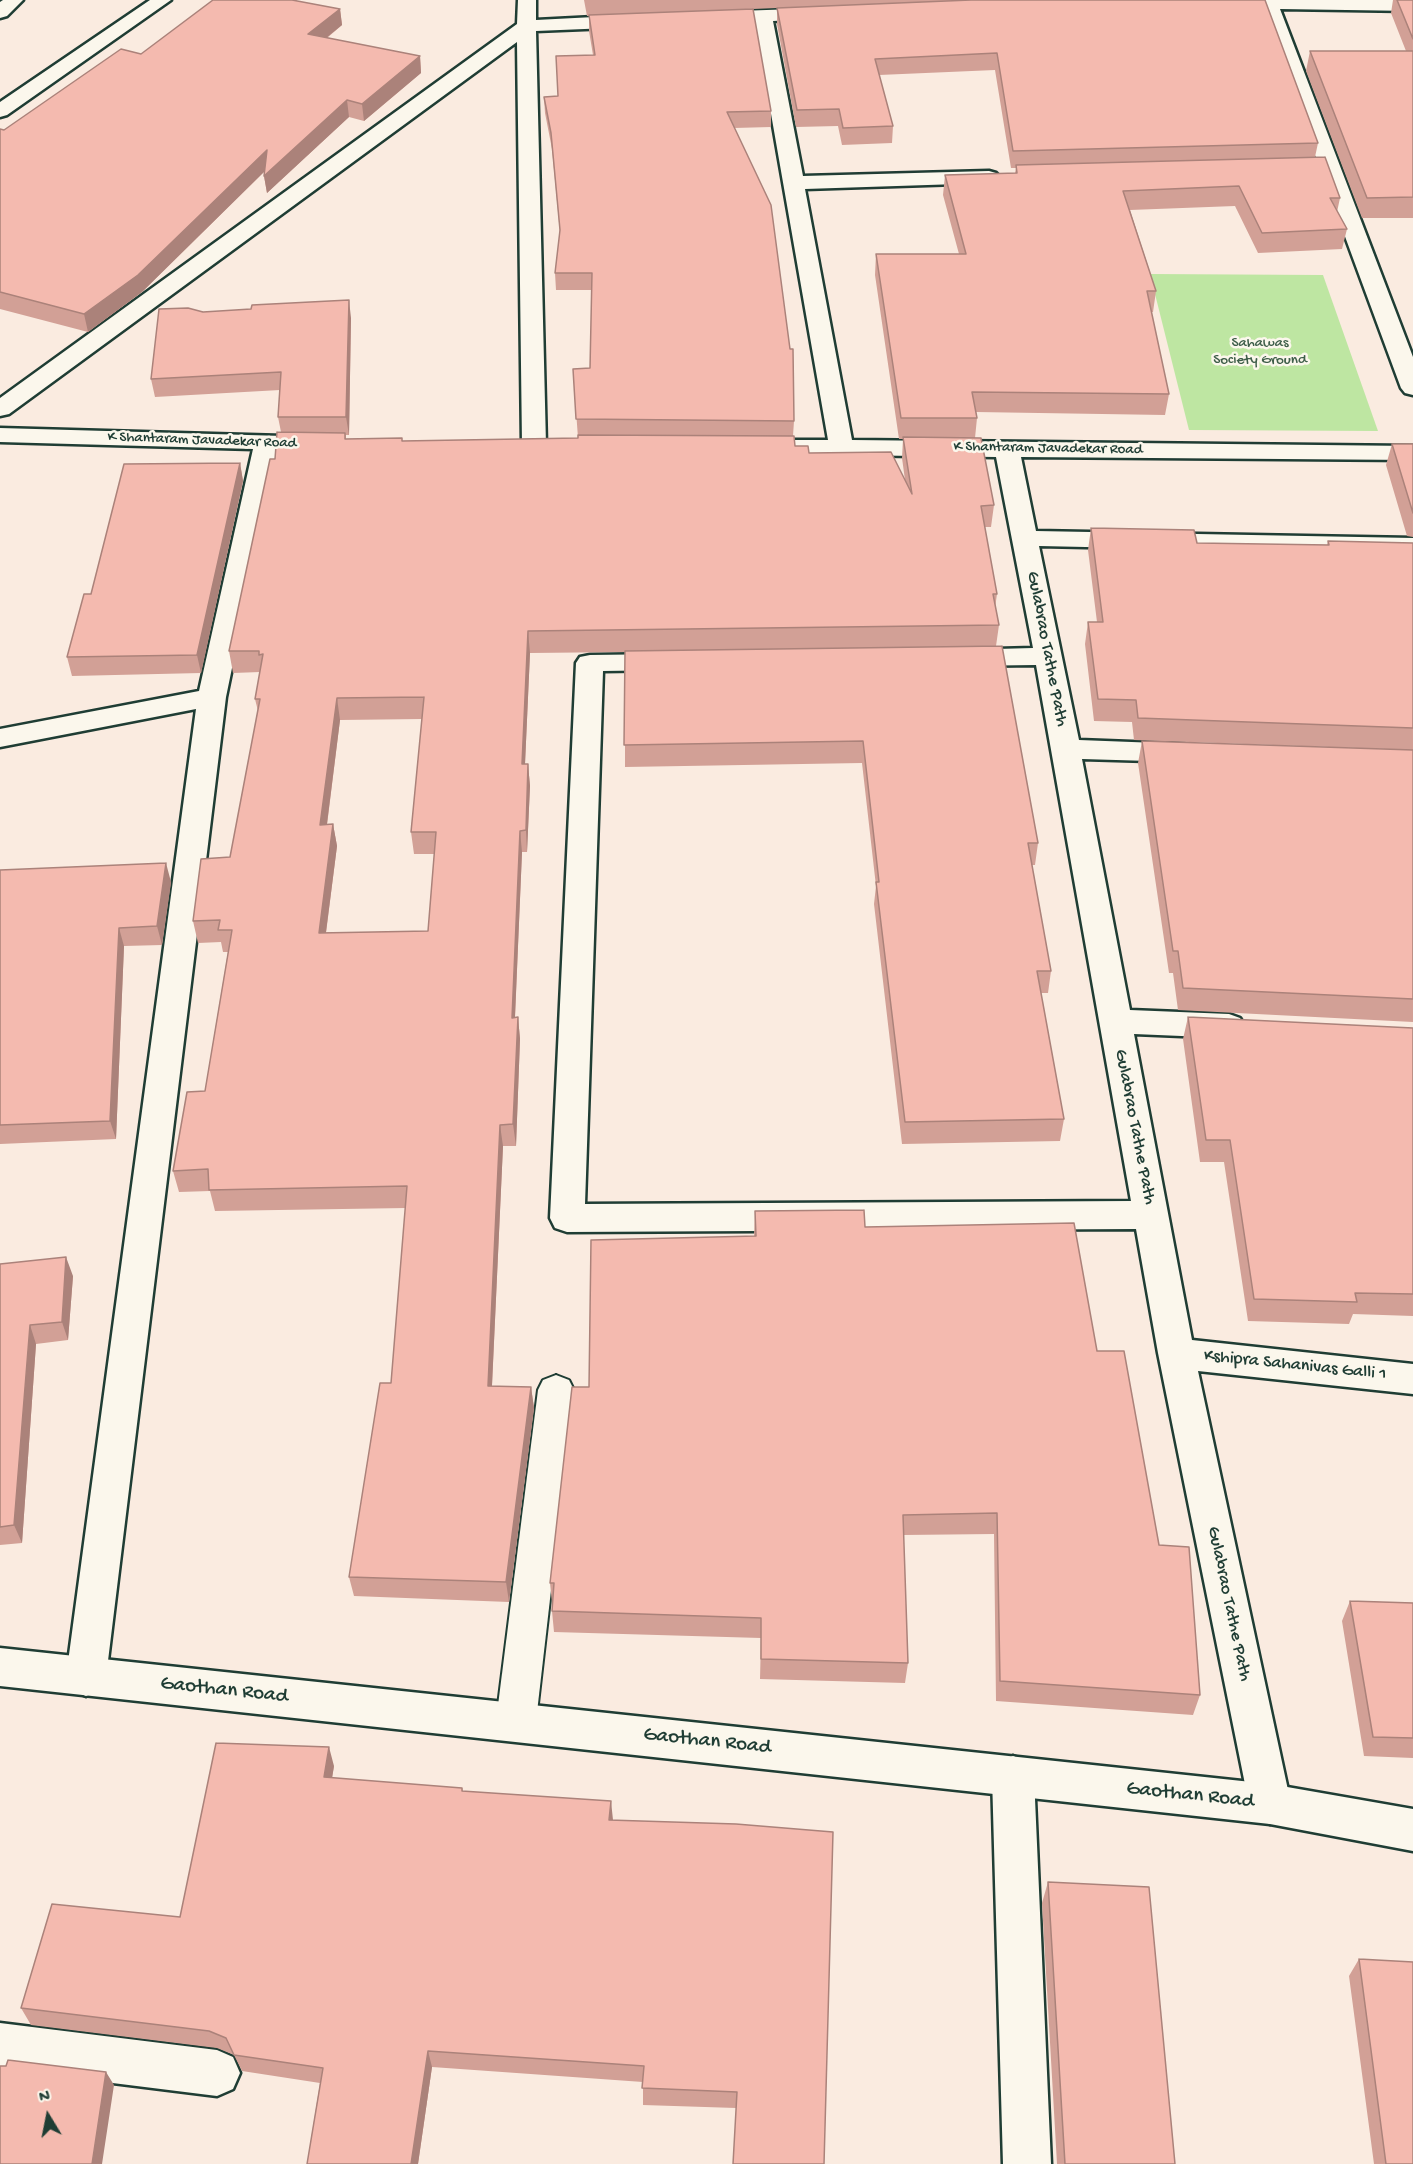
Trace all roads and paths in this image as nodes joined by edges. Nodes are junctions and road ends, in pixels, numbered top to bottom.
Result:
1 (14, 0) edge
2 (162, 0) edge
3 (528, 0) edge
4 (1200, 3) edge
5 (1269, 4) junction
6 (1413, 5) edge
7 (0, 12) edge
8 (835, 13) edge
9 (764, 16) junction
10 (697, 19) edge
11 (652, 21) edge
12 (526, 26) junction
13 (0, 111) edge
14 (1330, 168) junction
15 (1306, 169) edge
16 (1008, 177) edge
17 (793, 183) junction
18 (1413, 388) edge
19 (0, 409) edge
20 (0, 435) edge
21 (266, 444) junction
22 (347, 444) edge
23 (534, 445) edge
24 (746, 446) edge
25 (841, 447) junction
26 (1007, 448) junction
27 (1413, 453) edge
28 (1024, 538) junction
29 (1413, 546) edge
30 (1046, 657) junction
31 (938, 658) edge
32 (698, 661) edge
33 (212, 697) junction
34 (0, 738) edge
35 (1065, 748) junction
36 (1209, 754) edge
37 (1114, 1021) junction
38 (1258, 1028) edge
39 (1150, 1215) junction
40 (1176, 1353) junction
41 (1413, 1379) edge
42 (556, 1390) dead end
43 (0, 1667) edge
44 (86, 1677) junction
45 (516, 1720) junction
46 (1013, 1776) junction
47 (1270, 1804) junction
48 (1413, 1830) edge
49 (0, 2046) edge
50 (217, 2073) dead end
51 (1027, 2164) edge

1 - 7 street
2 - 13 street
3 - 12 street
4 - 5 street
5 - 6 street
5 - 14 street
8 - 9 street
9 - 10 street
9 - 17 street
11 - 12 street
12 - 19 street
12 - 23 street
14 - 15 street
14 - 18 street
16 - 17 street
17 - 25 street
20 - 21 street, K Shantaram Javadekar Road
21 - 22 street, K Shantaram Javadekar Road
21 - 33 street
24 - 25 street, K Shantaram Javadekar Road
25 - 26 street, K Shantaram Javadekar Road
26 - 27 street, K Shantaram Javadekar Road
26 - 28 street, Gulabrao Tathe Path
28 - 29 street
28 - 30 street, Gulabrao Tathe Path
30 - 31 street
30 - 35 street, Gulabrao Tathe Path
32 - 39 street
33 - 34 street
33 - 44 street
35 - 36 street
35 - 37 street, Gulabrao Tathe Path
37 - 38 street
37 - 39 street, Gulabrao Tathe Path
39 - 40 street, Gulabrao Tathe Path
40 - 41 street, Kshipra Sahanivas Galli 1
40 - 47 street, Gulabrao Tathe Path
42 - 45 lane
43 - 44 street, Gaothan Road
44 - 45 street, Gaothan Road
45 - 46 street, Gaothan Road
46 - 47 street, Gaothan Road
46 - 51 street
47 - 48 street, Gaothan Road
49 - 50 street

